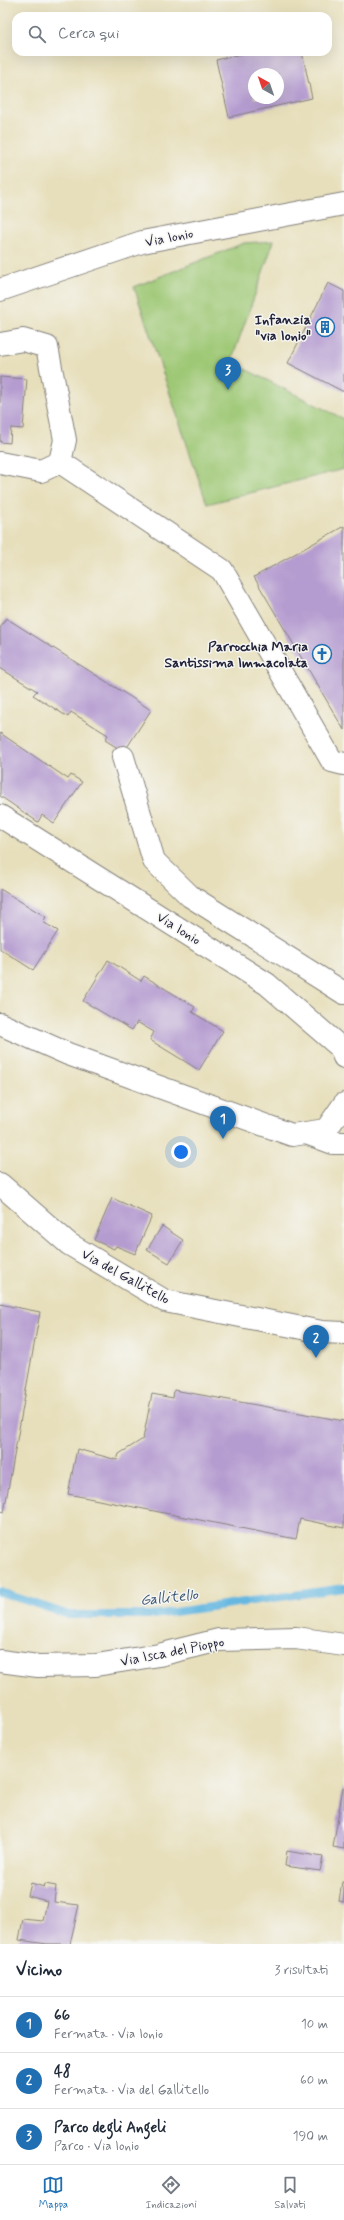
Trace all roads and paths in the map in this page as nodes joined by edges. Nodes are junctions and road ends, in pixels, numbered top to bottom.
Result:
1 (344, 204) edge
2 (0, 290) edge
3 (0, 344) edge
4 (60, 462) junction
5 (0, 463) edge
6 (123, 757) dead end
7 (344, 764) edge
8 (0, 816) edge
9 (344, 993) edge
10 (0, 1024) edge
11 (342, 1052) edge
12 (344, 1104) edge
13 (306, 1133) junction
14 (344, 1143) edge
15 (0, 1184) edge
16 (344, 1333) edge
17 (344, 1646) edge
18 (0, 1661) edge

1 - 2 street, Via Ionio
3 - 4 street
4 - 5 street
4 - 7 street
6 - 9 street
8 - 11 street, Via Ionio
10 - 13 street
12 - 13 street
13 - 14 street
15 - 16 street, Via del Gallitello
17 - 18 street, Via Isca del Pioppo

